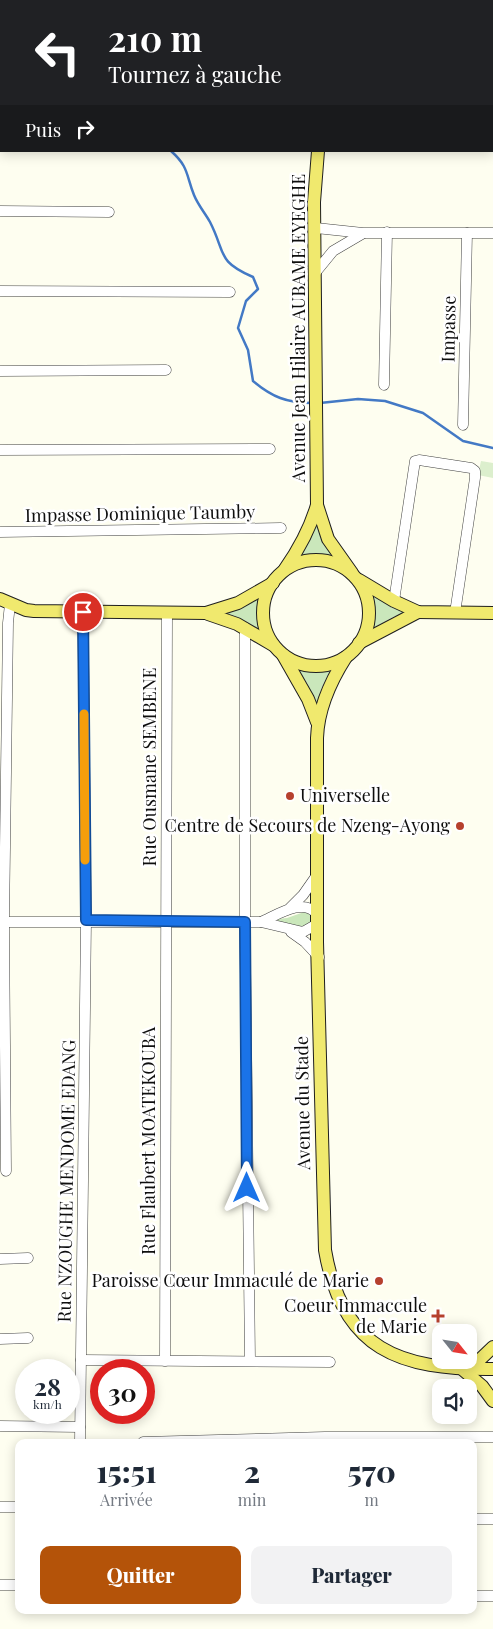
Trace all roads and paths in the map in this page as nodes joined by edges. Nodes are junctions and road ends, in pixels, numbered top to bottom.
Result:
1 (318, 152) edge
2 (0, 211) edge
3 (109, 212) dead end
4 (316, 228) junction
5 (387, 232) junction
6 (363, 233) junction
7 (467, 233) junction
8 (493, 233) edge
9 (315, 273) junction
10 (0, 291) edge
11 (230, 292) dead end
12 (166, 370) dead end
13 (0, 371) edge
14 (384, 385) dead end
15 (463, 425) dead end
16 (270, 449) dead end
17 (0, 450) edge
18 (317, 505) junction
19 (281, 528) dead end
20 (0, 532) edge
21 (282, 573) junction
22 (354, 576) junction
23 (273, 583) junction
24 (5, 601) edge
25 (394, 601) junction
26 (83, 612) junction
27 (418, 612) junction
28 (206, 613) junction
29 (455, 613) junction
30 (167, 614) junction
31 (493, 614) edge
32 (245, 628) junction
33 (360, 643) junction
34 (278, 650) junction
35 (346, 657) junction
36 (317, 722) junction
37 (317, 875) junction
38 (287, 911) junction
39 (317, 919) junction
40 (86, 920) junction
41 (165, 920) junction
42 (2, 922) edge
43 (245, 922) junction
44 (261, 922) junction
45 (283, 928) junction
46 (319, 958) junction
47 (6, 1171) dead end
48 (28, 1258) dead end
49 (0, 1259) edge
50 (28, 1338) dead end
51 (0, 1339) edge
52 (493, 1347) edge
53 (81, 1360) junction
54 (250, 1360) junction
55 (165, 1361) junction
56 (330, 1362) dead end
57 (478, 1363) edge
58 (432, 1364) edge
59 (493, 1368) edge
60 (466, 1369) edge
61 (478, 1369) edge
62 (493, 1401) edge
63 (0, 1426) edge
64 (80, 1427) junction
65 (493, 1437) edge
66 (80, 1439) edge
67 (252, 1439) edge
68 (0, 1507) edge
69 (15, 1507) edge
70 (477, 1519) edge
71 (493, 1519) edge
72 (0, 1585) edge
73 (15, 1585) edge
74 (477, 1596) edge
75 (493, 1596) edge

1 - 4 main road, Avenue Jean Hilaire AUBAME EYEGHE
2 - 3 street
4 - 6 street
4 - 9 main road, Avenue Jean Hilaire AUBAME EYEGHE
5 - 6 street
5 - 7 street
5 - 14 street
6 - 9 street
7 - 8 street
7 - 15 street, Impasse
9 - 18 main road, Avenue Jean Hilaire AUBAME EYEGHE
10 - 11 street
12 - 13 street
16 - 17 street
18 - 21 main road
18 - 22 main road
19 - 20 street, Impasse Dominique Taumby
21 - 22 main road
21 - 23 main road
22 - 25 main road
22 - 33 main road
23 - 28 main road
23 - 34 main road
24 - 26 main road
24 - 42 street
25 - 27 main road
25 - 29 street
26 - 30 main road
26 - 40 street, Rue NZOUGHE MENDOME EDANG
27 - 29 main road
27 - 33 main road
28 - 30 main road
28 - 32 main road
29 - 31 main road
30 - 41 street, Rue Ousmane SEMBENE
32 - 34 main road
32 - 43 street
33 - 35 main road
34 - 35 main road
34 - 36 main road
35 - 36 main road
36 - 37 main road, Avenue du Stade
37 - 38 street
37 - 39 main road, Avenue du Stade
38 - 39 street
38 - 44 street
39 - 45 street
39 - 46 main road, Avenue du Stade
40 - 41 street
40 - 42 street
40 - 53 street, Rue NZOUGHE MENDOME EDANG
41 - 43 street
41 - 55 street, Rue Flaubert MOATEKOUBA
42 - 47 street
43 - 44 street
43 - 54 street
44 - 45 street
45 - 46 street
46 - 58 main road, Avenue du Stade
48 - 49 street
50 - 51 street
52 - 57 main road
53 - 55 street
53 - 64 street, Rue NZOUGHE MENDOME EDANG
54 - 55 street
54 - 56 street
59 - 61 main road, Avenue du Stade
60 - 62 main road
63 - 64 street
64 - 66 street, Rue NZOUGHE MENDOME EDANG
65 - 67 street
68 - 69 street
70 - 71 street
72 - 73 street
74 - 75 street

